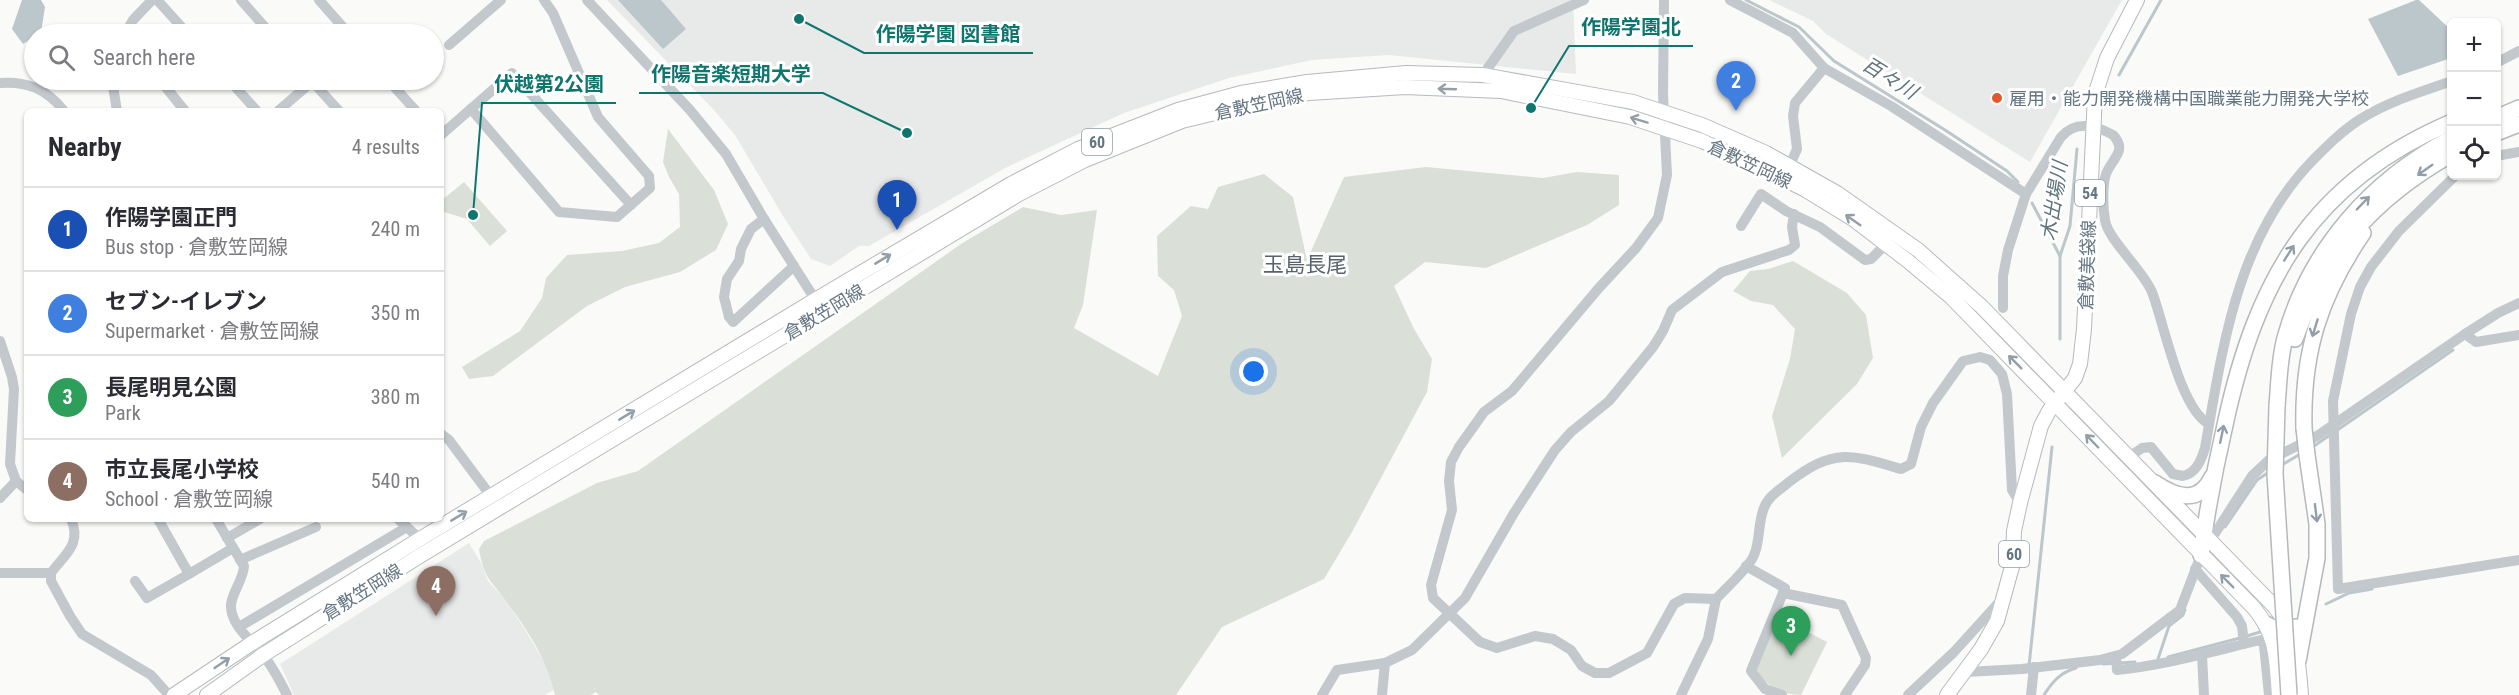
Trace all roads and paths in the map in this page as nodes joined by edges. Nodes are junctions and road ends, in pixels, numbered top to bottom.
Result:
1 (154, 0) edge
2 (241, 0) edge
3 (319, 0) edge
4 (501, 0) edge
5 (544, 0) edge
6 (587, 0) edge
7 (1584, 0) edge
8 (1664, 0) edge
9 (1730, 0) edge
10 (2137, 0) edge
11 (130, 24) edge
12 (176, 24) edge
13 (262, 24) edge
14 (340, 24) edge
15 (449, 45) dead end
16 (2519, 51) edge
17 (2501, 60) edge
18 (1824, 68) junction
19 (1483, 75) junction
20 (0, 83) edge
21 (24, 83) edge
22 (2447, 83) edge
23 (42, 90) edge
24 (113, 90) edge
25 (168, 90) edge
26 (238, 90) edge
27 (301, 90) edge
28 (321, 90) edge
29 (397, 90) edge
30 (2519, 102) edge
31 (2501, 106) edge
32 (62, 108) edge
33 (116, 108) edge
34 (183, 108) edge
35 (254, 108) edge
36 (281, 108) edge
37 (336, 108) edge
38 (413, 108) edge
39 (2519, 108) edge
40 (471, 109) junction
41 (1664, 111) junction
42 (2501, 116) edge
43 (2447, 124) edge
44 (2519, 124) edge
45 (2092, 127) junction
46 (1665, 128) junction
47 (2501, 131) edge
48 (444, 132) edge
49 (2447, 140) edge
50 (2519, 152) edge
51 (2501, 155) edge
52 (2447, 157) edge
53 (1790, 165) junction
54 (2450, 180) edge
55 (2399, 189) junction
56 (2025, 194) junction
57 (631, 205) junction
58 (1794, 214) junction
59 (764, 219) junction
60 (1741, 226) dead end
61 (1886, 244) junction
62 (794, 266) junction
63 (815, 300) junction
64 (2519, 303) edge
65 (2003, 308) dead end
66 (824, 313) junction
67 (2465, 334) junction
68 (2519, 335) edge
69 (0, 341) edge
70 (2067, 392) junction
71 (2056, 404) junction
72 (2277, 406) junction
73 (2209, 424) junction
74 (2333, 430) junction
75 (444, 436) edge
76 (2130, 457) junction
77 (2214, 473) junction
78 (16, 481) junction
79 (2155, 483) junction
80 (24, 488) edge
81 (0, 498) edge
82 (495, 501) junction
83 (2020, 503) junction
84 (72, 522) edge
85 (160, 522) edge
86 (218, 522) edge
87 (255, 522) edge
88 (402, 522) edge
89 (316, 526) dead end
90 (407, 526) junction
91 (2207, 536) junction
92 (227, 538) junction
93 (420, 539) junction
94 (233, 548) junction
95 (240, 560) junction
96 (2519, 560) edge
97 (2198, 562) junction
98 (1746, 566) junction
99 (0, 573) edge
100 (51, 573) junction
101 (189, 574) junction
102 (135, 580) dead end
103 (1783, 593) junction
104 (2006, 594) junction
105 (1716, 599) junction
106 (2307, 613) junction
107 (1449, 614) junction
108 (2266, 624) junction
109 (239, 627) junction
110 (2290, 630) junction
111 (2244, 639) junction
112 (252, 643) junction
113 (263, 655) junction
114 (2202, 656) junction
115 (2116, 661) junction
116 (2298, 661) junction
117 (1385, 663) junction
118 (2034, 667) junction
119 (1965, 672) junction
120 (169, 695) edge
121 (174, 695) edge
122 (207, 695) edge
123 (287, 695) edge
124 (1322, 695) edge
125 (1382, 695) edge
126 (1682, 695) edge
127 (1782, 695) edge
128 (1845, 695) edge
129 (1908, 695) edge
130 (1947, 695) edge
131 (2031, 695) edge
132 (2204, 695) edge
133 (2268, 695) edge
134 (2279, 695) edge
135 (2289, 695) edge
136 (2301, 695) edge

1 - 11 street
1 - 12 street
2 - 13 street
3 - 14 street
4 - 15 street
5 - 57 street
6 - 59 street
7 - 19 street
8 - 41 street
9 - 18 street
10 - 45 main road, 倉敷美袋線 / 54
16 - 17 street
18 - 53 street
18 - 56 street
19 - 41 main road, 倉敷笠岡線 / 60
63 -> 19 main road, 倉敷笠岡線 / 60
20 - 21 street
22 - 73 street
23 - 32 street
24 - 33 street
25 - 34 street
26 - 35 street
27 - 36 street
28 - 37 street
29 - 38 street
30 - 31 highway
39 - 42 highway
40 - 48 street
40 - 57 street
40 - 57 street
41 - 46 street
41 - 53 main road, 倉敷笠岡線 / 60
77 -> 43 highway
44 - 47 highway
45 - 56 street
45 - 70 main road, 倉敷美袋線 / 54
45 - 73 street
61 -> 46 main road, 倉敷笠岡線 / 60
46 -> 66 main road, 倉敷笠岡線 / 60
46 - 107 street
72 -> 49 highway
50 - 51 street
52 -> 55 highway
53 - 70 main road, 倉敷笠岡線 / 60
54 - 74 street
55 - 72 highway
55 -> 106 highway, bridge
56 - 65 street
58 - 60 street
58 - 61 street
58 - 107 street
59 - 62 street
59 - 62 street
71 -> 61 main road, 倉敷笠岡線 / 60
62 - 63 street
63 - 66 street
82 -> 63 main road, 倉敷笠岡線 / 60
64 - 67 street
66 - 82 main road, 倉敷笠岡線 / 60
67 - 68 street
67 - 74 street
69 - 78 street
70 - 71 main road, 倉敷美袋線 / 54
70 - 76 main road
71 - 83 main road, 60
97 -> 71 main road
72 - 135 highway, bridge
73 - 76 street
74 - 91 street
74 - 96 street
75 - 82 street
76 - 79 main road
77 - 79 highway
77 - 91 highway
78 - 80 street
78 - 81 street
79 - 91 main road
93 -> 82 main road, 倉敷笠岡線 / 60
82 - 113 main road, 倉敷笠岡線 / 60
83 - 98 street
83 - 104 main road, 60
84 - 100 street
85 - 101 street
86 - 92 street
87 - 92 street
88 - 90 street
89 - 95 street
90 - 93 street
90 - 109 street
91 - 97 highway
91 - 110 main road
92 - 94 street
93 - 112 main road, 倉敷笠岡線 / 60
94 - 95 street
94 - 101 street
95 - 109 street
108 -> 97 main road
97 - 111 street
97 - 115 street
98 - 103 street
98 - 105 street
99 - 100 street
100 - 120 street
101 - 102 street
103 - 127 street
103 - 128 street
104 - 119 main road, 60
104 - 129 street
105 - 107 street
105 - 126 street
106 - 110 highway
106 - 116 highway
107 - 117 street
108 - 110 highway
108 - 134 main road
109 - 112 street
110 - 116 main road
111 - 114 street
111 - 133 street
112 - 113 street
121 -> 112 main road, 倉敷笠岡線 / 60
113 - 122 main road, 倉敷笠岡線 / 60
113 - 123 street
114 - 115 street
114 - 132 street
115 - 118 street
116 - 136 main road
117 - 124 street
117 - 125 street
118 - 119 street
118 - 131 street
119 - 130 main road, 60

